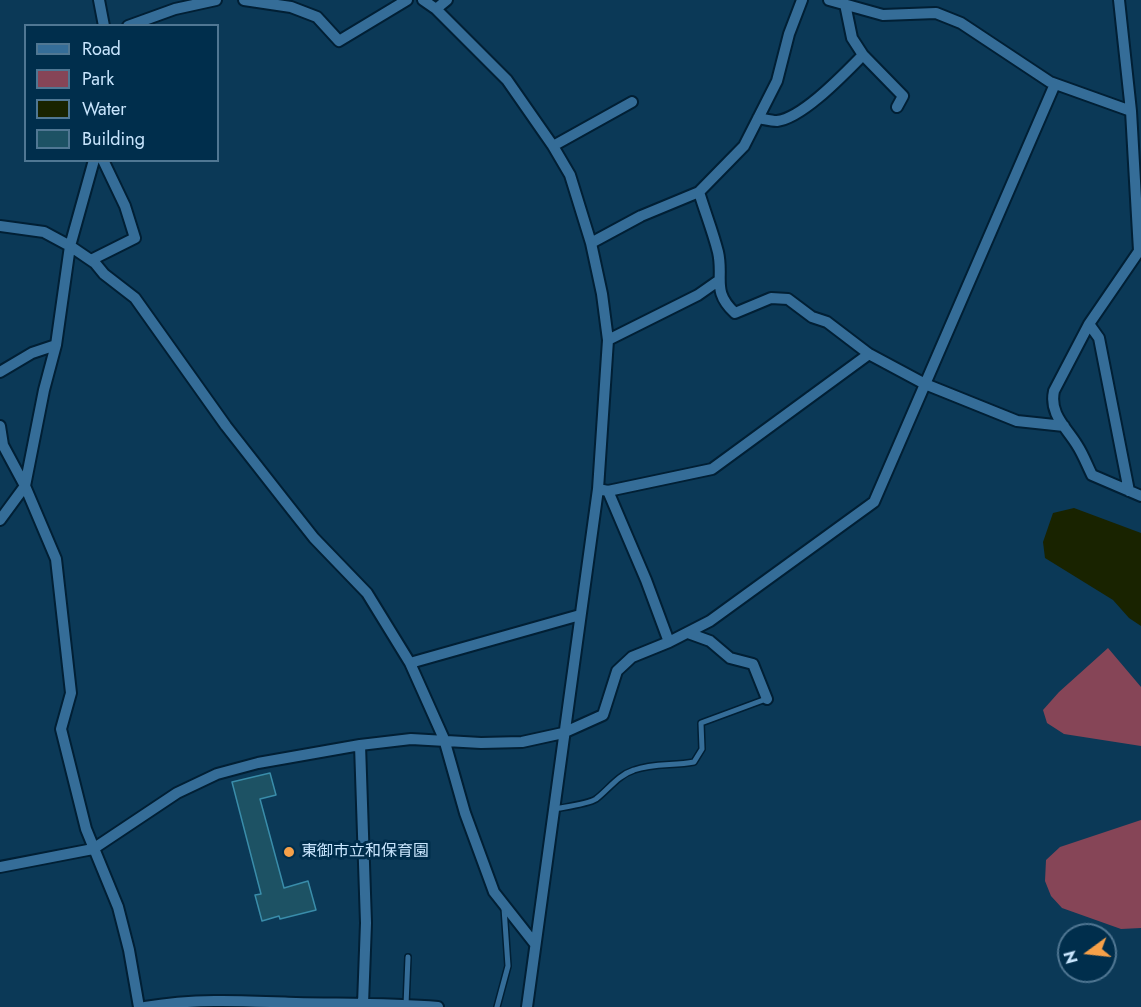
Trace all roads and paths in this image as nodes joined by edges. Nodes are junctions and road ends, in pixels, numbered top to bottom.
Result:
1 (99, 0) edge
2 (216, 0) edge
3 (244, 0) edge
4 (407, 0) edge
5 (423, 0) edge
6 (447, 0) edge
7 (802, 0) edge
8 (829, 0) edge
9 (1119, 0) edge
10 (845, 4) junction
11 (436, 9) junction
12 (104, 24) edge
13 (134, 24) edge
14 (862, 54) junction
15 (1056, 84) junction
16 (632, 102) dead end
17 (897, 107) dead end
18 (1131, 111) junction
19 (758, 118) junction
20 (553, 146) junction
21 (93, 162) edge
22 (104, 162) edge
23 (699, 192) junction
24 (0, 226) edge
25 (591, 243) junction
26 (70, 246) junction
27 (1140, 252) edge
28 (90, 260) junction
29 (718, 281) junction
30 (1089, 324) junction
31 (608, 340) junction
32 (56, 345) junction
33 (869, 354) junction
34 (0, 372) edge
35 (925, 384) junction
36 (0, 426) edge
37 (1064, 426) junction
38 (25, 486) junction
39 (603, 490) junction
40 (1129, 491) junction
41 (1141, 496) edge
42 (0, 520) edge
43 (580, 615) junction
44 (688, 633) junction
45 (669, 642) junction
46 (410, 663) junction
47 (767, 699) joint
48 (563, 733) junction
49 (444, 739) junction
50 (360, 745) junction
51 (553, 810) junction
52 (93, 849) junction
53 (0, 867) edge
54 (504, 905) junction
55 (535, 944) junction
56 (408, 957) dead end
57 (363, 1004) junction
58 (406, 1005) junction
59 (139, 1007) edge
60 (145, 1007) edge
61 (438, 1007) edge
62 (497, 1007) edge
63 (527, 1007) edge

1 - 12 street
2 - 13 street
3 - 4 street
5 - 11 street
6 - 11 street
7 - 19 street
8 - 10 street
9 - 18 street
10 - 14 street
10 - 15 street
11 - 20 street
14 - 17 street
14 - 19 street
15 - 18 street
15 - 35 street
16 - 20 street
18 - 27 street
19 - 23 street
20 - 25 street
21 - 26 street
22 - 28 street
23 - 25 street
23 - 29 street
24 - 26 street
25 - 31 street
26 - 28 street
26 - 32 street
27 - 30 street
28 - 46 street
29 - 31 street
29 - 33 street
30 - 37 street
30 - 40 street
31 - 39 street
32 - 34 street
32 - 38 street
33 - 35 street
33 - 39 street
35 - 37 street
35 - 44 street
36 - 38 street
37 - 40 street
38 - 42 street
38 - 52 street
39 - 43 street
39 - 45 street
40 - 41 street
43 - 46 street
43 - 48 street
44 - 45 street
44 - 47 street
45 - 48 street
46 - 49 street
47 - 51 lane
48 - 49 street
48 - 51 street
49 - 50 street
49 - 54 street
50 - 52 street
50 - 57 street
51 - 55 street
52 - 53 street
52 - 59 street
54 - 55 street
54 - 62 lane
55 - 63 street
56 - 58 lane
57 - 58 street
57 - 60 street
58 - 61 street

